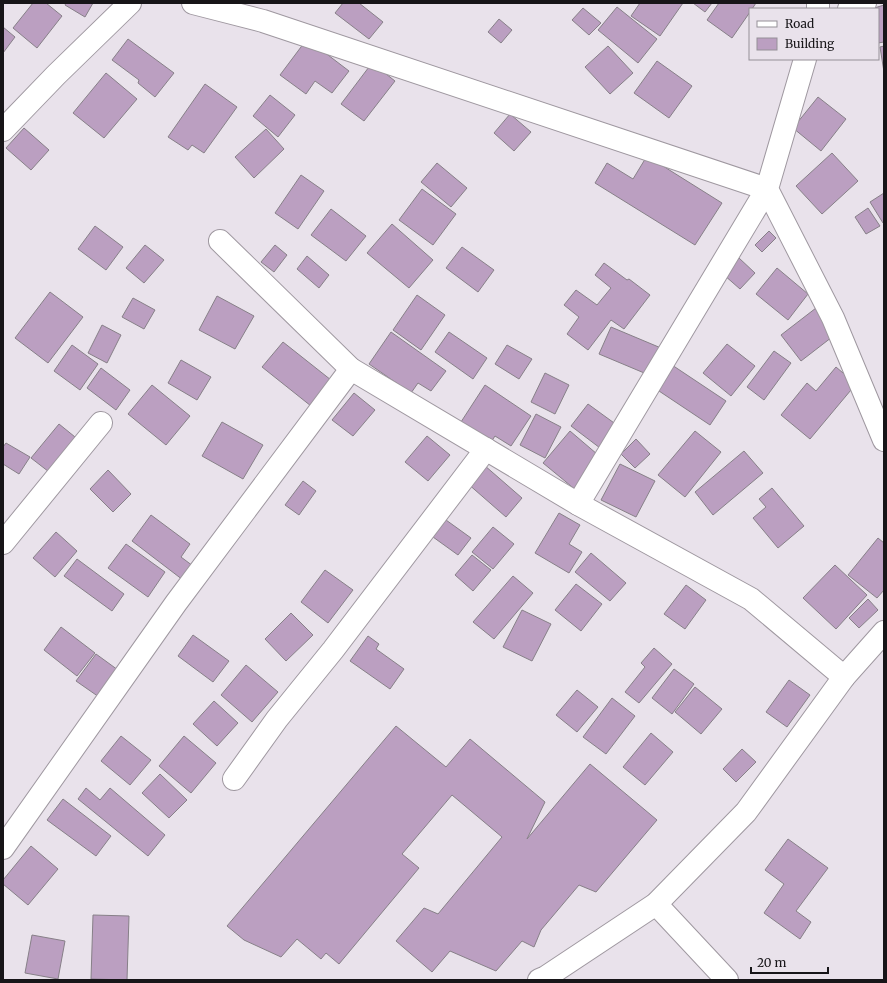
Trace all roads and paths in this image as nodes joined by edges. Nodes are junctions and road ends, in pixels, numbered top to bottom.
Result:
1 (130, 3) edge
2 (193, 3) edge
3 (865, 3) edge
4 (852, 8) edge
5 (806, 60) edge
6 (3, 130) edge
7 (767, 189) junction
8 (220, 241) dead end
9 (351, 369) junction
10 (101, 422) dead end
11 (884, 440) edge
12 (486, 449) junction
13 (578, 504) junction
14 (3, 543) edge
15 (884, 632) edge
16 (844, 678) junction
17 (234, 779) dead end
18 (3, 848) edge
19 (656, 904) junction
20 (539, 980) edge
21 (727, 980) edge

1 - 6 street
2 - 7 street
3 - 4 street
5 - 7 street
7 - 11 street
7 - 13 street
8 - 9 street
9 - 12 street
9 - 18 street
10 - 14 street
12 - 13 street
12 - 17 street
13 - 16 street
15 - 16 street
16 - 19 street
19 - 20 street
19 - 21 street

